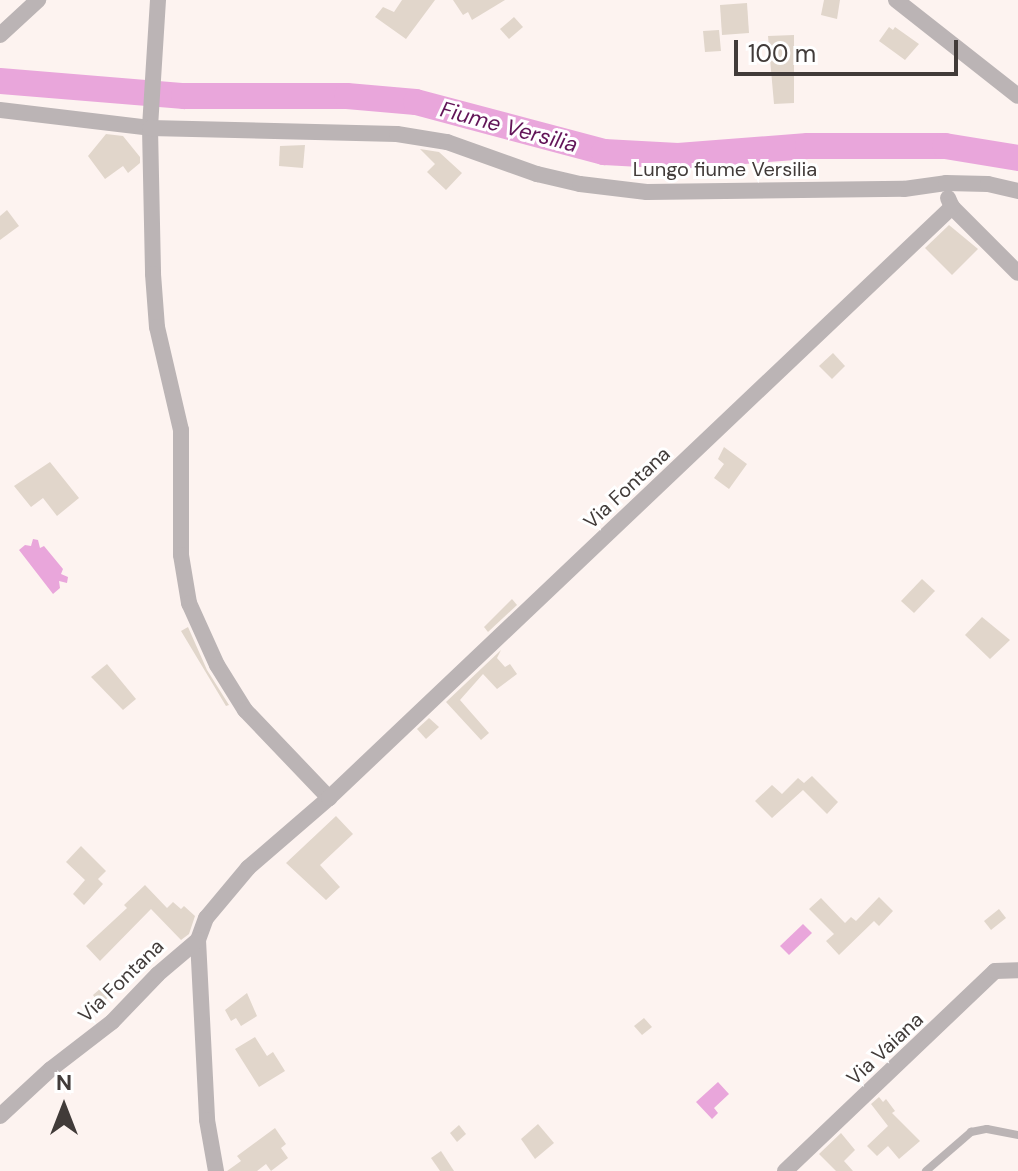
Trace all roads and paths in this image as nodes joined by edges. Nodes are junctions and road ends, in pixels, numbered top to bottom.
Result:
1 (38, 0) edge
2 (158, 0) edge
3 (896, 0) edge
4 (0, 35) edge
5 (1018, 96) edge
6 (0, 110) edge
7 (150, 124) junction
8 (946, 183) junction
9 (1018, 191) edge
10 (952, 207) junction
11 (1018, 273) edge
12 (329, 798) junction
13 (198, 940) junction
14 (1018, 970) edge
15 (0, 1116) edge
16 (1018, 1135) edge
17 (216, 1171) edge
18 (785, 1171) edge
19 (926, 1171) edge

1 - 4 street
2 - 7 street
3 - 5 street
6 - 7 street, Lungo fiume Versilia
7 - 8 street, Lungo fiume Versilia
7 - 12 street
8 - 9 street, Lungo fiume Versilia
8 - 10 street
10 - 11 street
10 - 12 street, Via Fontana
12 - 13 street, Via Fontana
13 - 15 street, Via Fontana
13 - 17 street
14 - 18 street, Via Vaiana
16 - 19 lane

